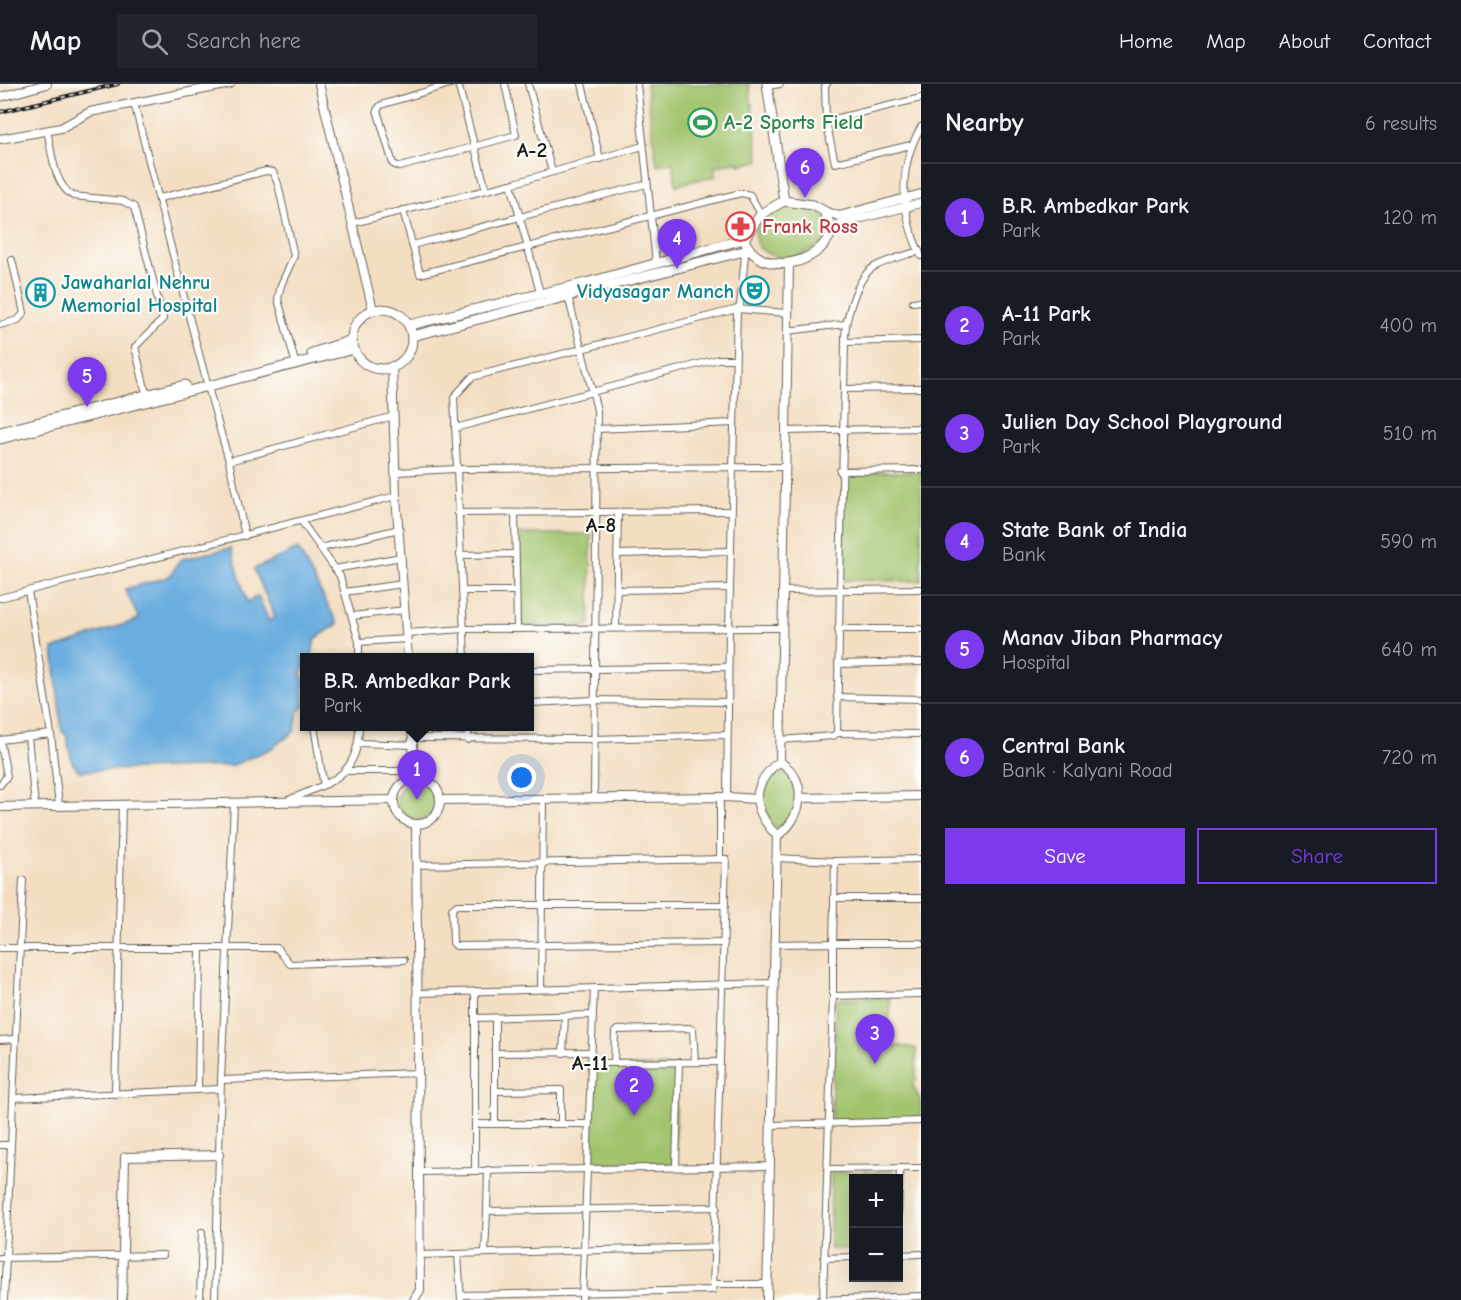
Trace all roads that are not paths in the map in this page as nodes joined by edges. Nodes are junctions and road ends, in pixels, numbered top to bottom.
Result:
1 (47, 84) edge
2 (174, 84) edge
3 (230, 84) edge
4 (319, 84) edge
5 (450, 84) edge
6 (458, 84) edge
7 (505, 84) edge
8 (528, 84) edge
9 (582, 84) edge
10 (637, 84) edge
11 (780, 84) edge
12 (827, 84) edge
13 (767, 85) edge
14 (178, 94) junction
15 (0, 97) edge
16 (921, 98) edge
17 (134, 103) junction
18 (826, 121) junction
19 (921, 127) edge
20 (47, 130) junction
21 (0, 139) edge
22 (911, 145) junction
23 (643, 146) junction
24 (476, 147) junction
25 (600, 159) junction
26 (552, 172) junction
27 (511, 184) junction
28 (647, 184) junction
29 (486, 190) junction
30 (921, 194) edge
31 (160, 198) junction
32 (784, 201) junction
33 (904, 203) junction
34 (921, 203) edge
35 (403, 210) junction
36 (824, 211) junction
37 (761, 214) junction
38 (520, 216) junction
39 (650, 216) junction
40 (353, 223) junction
41 (832, 231) junction
42 (744, 239) junction
43 (412, 245) junction
44 (528, 248) junction
45 (748, 250) junction
46 (920, 254) edge
47 (12, 260) dead end
48 (656, 263) junction
49 (789, 264) junction
50 (567, 292) junction
51 (540, 293) junction
52 (921, 301) edge
53 (913, 302) dead end
54 (737, 309) junction
55 (374, 310) junction
56 (787, 313) junction
57 (845, 324) junction
58 (0, 325) edge
59 (409, 325) junction
60 (787, 330) junction
61 (412, 336) junction
62 (921, 340) edge
63 (845, 342) junction
64 (353, 344) junction
65 (583, 350) junction
66 (294, 358) junction
67 (735, 358) junction
68 (392, 366) junction
69 (206, 383) junction
70 (921, 388) edge
71 (844, 389) junction
72 (593, 390) junction
73 (146, 393) junction
74 (394, 416) junction
75 (733, 423) junction
76 (455, 428) junction
77 (921, 428) edge
78 (597, 429) junction
79 (843, 430) junction
80 (786, 431) junction
81 (0, 432) edge
82 (0, 439) edge
83 (229, 461) junction
84 (785, 467) junction
85 (732, 468) junction
86 (456, 469) junction
87 (596, 470) junction
88 (921, 470) edge
89 (840, 471) junction
90 (396, 472) junction
91 (396, 496) junction
92 (731, 511) junction
93 (458, 513) junction
94 (515, 513) junction
95 (595, 513) junction
96 (618, 513) junction
97 (302, 522) junction
98 (399, 528) junction
99 (245, 536) junction
100 (321, 548) junction
101 (730, 551) junction
102 (515, 554) junction
103 (619, 554) junction
104 (460, 555) junction
105 (401, 557) junction
106 (335, 569) junction
107 (403, 584) junction
108 (729, 588) junction
109 (921, 589) edge
110 (618, 590) junction
111 (28, 591) junction
112 (462, 591) junction
113 (516, 591) junction
114 (783, 591) junction
115 (838, 591) junction
116 (344, 592) junction
117 (0, 598) edge
118 (405, 610) junction
119 (352, 616) junction
120 (729, 627) junction
121 (616, 628) junction
122 (782, 628) junction
123 (838, 628) junction
124 (464, 629) junction
125 (518, 629) junction
126 (594, 629) junction
127 (921, 629) edge
128 (407, 636) junction
129 (359, 642) junction
130 (359, 653) edge
131 (408, 653) edge
132 (465, 653) edge
133 (921, 662) edge
134 (838, 664) junction
135 (728, 667) junction
136 (594, 668) junction
137 (534, 670) edge
138 (837, 698) junction
139 (921, 699) edge
140 (594, 700) junction
141 (727, 702) junction
142 (534, 703) edge
143 (315, 731) edge
144 (359, 731) edge
145 (412, 731) edge
146 (468, 731) edge
147 (837, 733) junction
148 (51, 734) junction
149 (921, 734) edge
150 (727, 735) junction
151 (28, 737) junction
152 (594, 739) junction
153 (0, 740) edge
154 (468, 740) junction
155 (781, 740) junction
156 (413, 742) junction
157 (359, 743) junction
158 (780, 762) junction
159 (348, 771) junction
160 (415, 775) junction
161 (327, 784) junction
162 (0, 785) edge
163 (921, 796) edge
164 (724, 797) junction
165 (543, 798) junction
166 (594, 798) junction
167 (800, 798) junction
168 (756, 799) junction
169 (394, 800) junction
170 (440, 800) junction
171 (283, 802) junction
172 (234, 803) junction
173 (122, 804) junction
174 (35, 806) junction
175 (59, 806) junction
176 (0, 807) edge
177 (416, 824) junction
178 (777, 836) junction
179 (777, 858) junction
180 (720, 859) junction
181 (921, 859) edge
182 (835, 861) junction
183 (542, 862) junction
184 (417, 865) junction
185 (23, 880) dead end
186 (834, 898) junction
187 (921, 898) edge
188 (725, 904) junction
189 (542, 907) junction
190 (723, 943) junction
191 (833, 943) junction
192 (921, 943) edge
193 (775, 944) junction
194 (541, 946) junction
195 (0, 948) edge
196 (19, 948) junction
197 (119, 948) junction
198 (200, 948) junction
199 (227, 949) junction
200 (404, 960) dead end
201 (774, 983) junction
202 (722, 984) junction
203 (594, 988) junction
204 (541, 989) junction
205 (475, 991) junction
206 (418, 993) junction
207 (921, 994) edge
208 (833, 996) junction
209 (593, 1015) junction
210 (565, 1016) junction
211 (475, 1017) junction
212 (495, 1018) junction
213 (15, 1039) junction
214 (0, 1040) edge
215 (591, 1052) junction
216 (495, 1053) junction
217 (563, 1053) junction
218 (679, 1062) junction
219 (695, 1062) junction
220 (720, 1062) junction
221 (591, 1063) junction
222 (614, 1063) junction
223 (418, 1073) junction
224 (221, 1080) junction
225 (220, 1089) junction
226 (198, 1090) junction
227 (495, 1091) junction
228 (115, 1094) junction
229 (13, 1098) junction
230 (921, 1121) edge
231 (475, 1124) junction
232 (495, 1124) junction
233 (561, 1124) junction
234 (589, 1124) junction
235 (828, 1124) junction
236 (772, 1125) junction
237 (0, 1145) edge
238 (11, 1145) junction
239 (219, 1155) junction
240 (676, 1166) junction
241 (771, 1166) junction
242 (718, 1167) junction
243 (828, 1168) junction
244 (900, 1168) junction
245 (921, 1168) edge
246 (587, 1169) junction
247 (488, 1170) junction
248 (475, 1171) junction
249 (419, 1172) junction
250 (900, 1174) edge
251 (717, 1207) junction
252 (586, 1210) junction
253 (487, 1211) junction
254 (202, 1232) dead end
255 (715, 1247) junction
256 (584, 1250) junction
257 (485, 1253) junction
258 (458, 1254) junction
259 (921, 1254) edge
260 (123, 1255) junction
261 (163, 1255) dead end
262 (420, 1255) junction
263 (903, 1255) edge
264 (849, 1257) edge
265 (3, 1258) edge
266 (824, 1258) junction
267 (713, 1284) junction
268 (768, 1284) junction
269 (420, 1290) junction
270 (583, 1296) edge
271 (921, 1296) edge
272 (461, 1297) edge
273 (821, 1299) edge
274 (4, 1300) edge
275 (122, 1300) edge
276 (200, 1300) edge
277 (215, 1300) edge
278 (414, 1300) edge
279 (422, 1300) edge
280 (767, 1300) edge

1 - 15 street
2 - 14 street
3 - 14 street
4 - 40 street
5 - 24 street
6 - 24 street
7 - 24 street
8 - 26 street
9 - 25 street
10 - 23 street
11 - 13 street
12 - 18 street
13 - 32 main road
14 - 17 street
16 - 18 street
17 - 20 street
17 - 31 street
18 - 22 street
19 - 22 street
20 - 21 street
20 - 73 street
22 - 33 street
23 - 25 street
23 - 28 street
24 - 29 street
25 - 26 street
26 - 27 street
27 - 29 street
27 - 38 street
28 - 38 street
28 - 39 street
29 - 35 street
30 - 33 street
31 - 66 street
31 - 69 street
32 - 36 main road
32 - 37 main road
33 - 34 street
33 - 36 street
33 - 41 street
33 - 46 street
35 - 40 street
35 - 43 street
36 - 41 main road
37 - 39 street
37 - 42 main road
38 - 43 street
38 - 44 street
39 - 44 street
39 - 48 street
40 - 55 street
41 - 49 main road
42 - 45 main road
42 - 48 main road
43 - 44 street
44 - 51 street
45 - 49 main road
45 - 50 main road
45 - 54 street
46 - 57 street
47 - 58 street
48 - 50 main road
49 - 56 street
50 - 51 main road
50 - 61 main road
50 - 65 street
51 - 59 main road
52 - 53 street
54 - 56 street
54 - 65 street
54 - 67 street
55 - 59 main road
55 - 64 main road
56 - 60 street
57 - 60 street
57 - 63 street
59 - 61 main road
60 - 80 street
61 - 68 main road
62 - 63 street
63 - 71 street
64 - 66 main road
64 - 68 main road
64 - 69 main road
65 - 72 street
65 - 76 street
66 - 69 main road
67 - 72 street
67 - 75 street
68 - 74 street
69 - 73 main road
69 - 82 main road
69 - 83 street
70 - 71 street
71 - 79 street
72 - 76 street
72 - 78 street
73 - 81 main road
74 - 83 street
74 - 90 street
75 - 78 street
75 - 85 street
76 - 86 street
77 - 79 street
78 - 87 street
79 - 80 street
79 - 89 street
80 - 84 street
83 - 99 street
84 - 85 street
84 - 114 street
85 - 87 street
85 - 92 street
86 - 87 street
86 - 90 street
86 - 93 street
87 - 95 street
88 - 89 street
89 - 115 street
90 - 91 street
91 - 97 street
91 - 98 street
92 - 96 street
92 - 101 street
93 - 94 street
93 - 104 street
94 - 95 street
94 - 102 street
95 - 96 street
95 - 126 street
96 - 103 street
97 - 99 street
97 - 100 street
98 - 100 street
98 - 105 street
99 - 111 street
100 - 106 street
101 - 103 street
101 - 108 street
102 - 104 street
102 - 113 street
103 - 110 street
104 - 112 street
105 - 106 street
105 - 107 street
106 - 116 street
107 - 116 street
107 - 118 street
108 - 110 street
108 - 120 street
109 - 115 street
110 - 121 street
111 - 117 street
111 - 148 street
112 - 113 street
112 - 124 street
113 - 125 street
114 - 115 street
114 - 122 street
115 - 123 street
116 - 119 street
118 - 119 street
118 - 128 street
119 - 129 street
120 - 121 street
120 - 122 street
120 - 135 street
121 - 126 street
122 - 155 street
123 - 127 street
123 - 134 street
124 - 125 street
124 - 128 street
124 - 132 street
125 - 126 street
126 - 136 street
128 - 129 street
128 - 131 street
129 - 130 street
133 - 134 street
134 - 138 street
135 - 136 street
135 - 141 street
136 - 137 street
136 - 140 street
138 - 139 street
138 - 147 street
140 - 141 street
140 - 142 street
140 - 152 street
141 - 150 street
143 - 161 street
144 - 157 street
145 - 156 street
146 - 154 street
147 - 149 street
147 - 155 street
148 - 151 street
148 - 175 street
150 - 152 street
150 - 164 street
151 - 153 street
151 - 174 street
152 - 154 street
152 - 166 street
153 - 162 street
154 - 156 street
155 - 158 street
156 - 157 street
156 - 160 street
157 - 159 street
158 - 167 street
158 - 168 street
159 - 160 street
159 - 161 street
160 - 169 street
160 - 170 street
161 - 171 street
163 - 167 street
164 - 166 street
164 - 168 street
164 - 180 street
165 - 166 street
165 - 170 street
165 - 183 street
167 - 178 street
168 - 178 street
169 - 171 street
169 - 177 street
170 - 177 street
171 - 172 street
172 - 173 street
172 - 199 street
173 - 175 street
173 - 197 street
174 - 175 street
174 - 176 street
177 - 184 street
178 - 179 street
179 - 182 street
179 - 193 street
180 - 183 street
180 - 188 street
181 - 182 street
182 - 186 street
183 - 184 street
183 - 189 street
184 - 206 street
185 - 196 street
186 - 187 street
186 - 191 street
188 - 189 street
188 - 190 street
189 - 194 street
189 - 194 street
190 - 194 street
190 - 202 street
191 - 192 street
191 - 193 street
191 - 208 street
193 - 201 street
194 - 204 street
195 - 196 street
196 - 197 street
196 - 213 street
197 - 198 street
197 - 228 street
198 - 199 street
198 - 226 street
199 - 200 street
199 - 224 street
201 - 202 street
201 - 236 street
202 - 203 street
202 - 220 street
203 - 204 street
203 - 209 street
204 - 205 street
205 - 206 street
205 - 211 street
206 - 223 street
207 - 208 street
208 - 235 street
209 - 210 street
209 - 215 street
210 - 212 street
210 - 217 street
211 - 212 street
211 - 231 street
212 - 216 street
213 - 214 street
213 - 229 street
215 - 217 street
215 - 221 street
216 - 217 street
216 - 227 street
218 - 219 street
218 - 222 street
218 - 240 street
219 - 220 street
219 - 222 street
220 - 242 street
221 - 222 street
221 - 234 street
223 - 224 street
223 - 249 street
224 - 225 street
225 - 226 street
225 - 239 street
226 - 228 street
227 - 232 street
227 - 233 street
228 - 229 street
229 - 238 street
230 - 235 street
231 - 232 street
231 - 248 street
232 - 233 street
233 - 234 street
234 - 246 street
235 - 236 street
235 - 243 street
236 - 241 street
237 - 238 street
238 - 265 street
239 - 260 street
239 - 277 street
240 - 242 street
240 - 246 street
241 - 242 street
241 - 268 street
242 - 251 street
243 - 244 street
243 - 266 street
244 - 245 street
244 - 250 street
246 - 247 street
246 - 252 street
247 - 248 street
247 - 253 street
248 - 249 street
249 - 262 street
251 - 252 street
251 - 255 street
252 - 253 street
252 - 256 street
253 - 257 street
254 - 276 street
255 - 256 street
255 - 267 street
256 - 257 street
256 - 270 street
257 - 258 street
258 - 262 street
258 - 272 street
259 - 263 street
260 - 261 street
260 - 265 street
260 - 275 street
262 - 269 street
264 - 266 street
265 - 274 street
266 - 273 street
267 - 268 street
267 - 270 street
268 - 280 street
269 - 278 street
269 - 279 street
270 - 272 street
271 - 273 street

